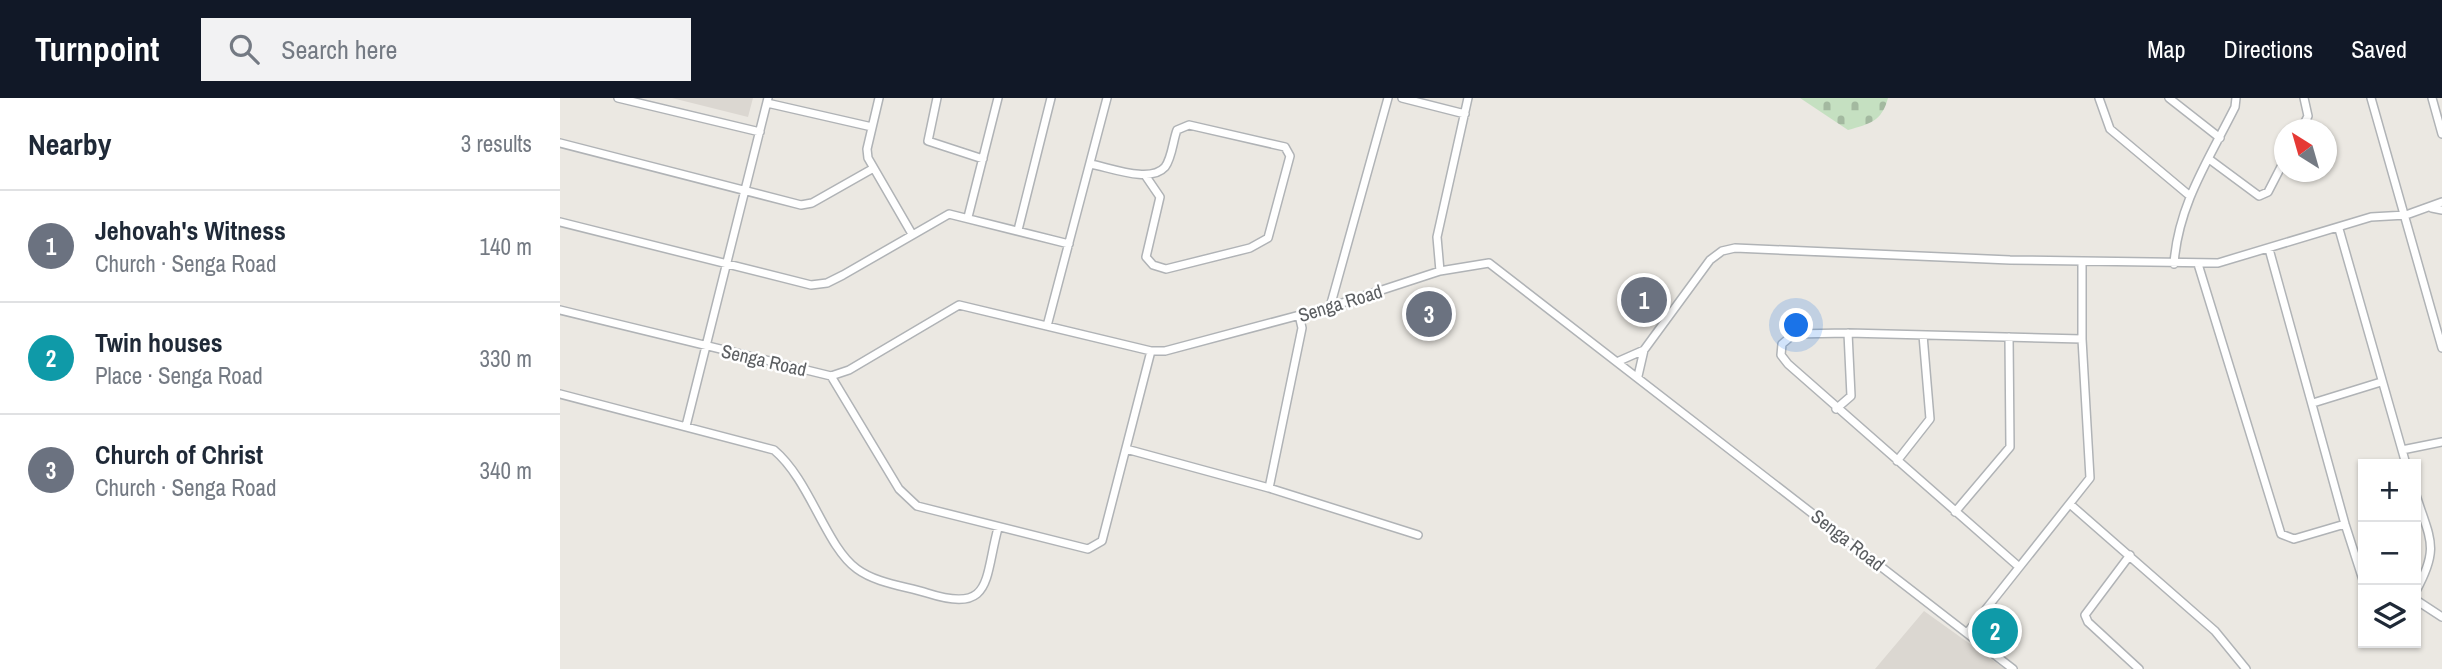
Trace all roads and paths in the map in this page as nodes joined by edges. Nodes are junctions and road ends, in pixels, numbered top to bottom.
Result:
1 (618, 98) edge
2 (879, 98) edge
3 (937, 98) edge
4 (998, 98) edge
5 (1051, 98) edge
6 (1107, 98) edge
7 (1388, 98) edge
8 (1402, 98) edge
9 (1468, 98) edge
10 (2099, 98) edge
11 (2169, 98) edge
12 (2236, 98) edge
13 (2304, 98) edge
14 (2371, 98) edge
15 (2432, 98) edge
16 (768, 100) edge
17 (1465, 114) junction
18 (2306, 119) edge
19 (872, 127) junction
20 (760, 132) junction
21 (2442, 134) edge
22 (2220, 138) junction
23 (560, 143) edge
24 (983, 159) junction
25 (2209, 159) junction
26 (1090, 164) junction
27 (872, 169) junction
28 (1145, 175) junction
29 (2274, 180) edge
30 (745, 191) junction
31 (2190, 196) junction
32 (2442, 202) edge
33 (2432, 208) junction
34 (2442, 210) edge
35 (2406, 215) junction
36 (968, 217) junction
37 (560, 222) edge
38 (2339, 229) junction
39 (1018, 230) junction
40 (912, 234) junction
41 (1069, 244) junction
42 (2269, 249) junction
43 (2082, 261) junction
44 (2174, 264) junction
45 (2198, 264) junction
46 (725, 266) junction
47 (1440, 271) junction
48 (1330, 307) junction
49 (560, 310) edge
50 (1299, 315) junction
51 (1047, 326) junction
52 (1848, 333) junction
53 (1923, 335) junction
54 (2010, 337) junction
55 (2082, 339) junction
56 (705, 346) junction
57 (2442, 348) edge
58 (1151, 351) junction
59 (1644, 351) junction
60 (1619, 361) junction
61 (831, 376) junction
62 (1638, 376) junction
63 (2381, 382) junction
64 (560, 394) edge
65 (2313, 403) junction
66 (1836, 409) junction
67 (686, 426) junction
68 (2442, 442) edge
69 (1126, 449) junction
70 (2402, 450) junction
71 (2405, 459) edge
72 (1897, 461) junction
73 (1269, 488) junction
74 (2071, 505) junction
75 (1955, 512) junction
76 (2421, 512) edge
77 (2345, 524) junction
78 (998, 528) junction
79 (1418, 535) dead end
80 (2130, 555) junction
81 (2358, 564) edge
82 (2018, 566) junction
83 (2419, 585) edge
84 (2421, 603) edge
85 (2442, 617) edge
86 (1967, 633) junction
87 (2013, 669) edge
88 (2138, 669) edge
89 (2246, 669) edge

1 - 20 street
2 - 19 street
3 - 24 street
4 - 24 street
5 - 39 street
6 - 26 street
7 - 48 street
8 - 17 street
9 - 17 street
10 - 31 street
11 - 22 street
12 - 22 street
13 - 18 street
14 - 35 street
15 - 21 street
16 - 19 street
16 - 20 street
17 - 47 street
19 - 27 street
20 - 30 street
22 - 25 street
23 - 30 street
24 - 36 street
25 - 29 street
25 - 31 street
26 - 28 street
26 - 41 street
27 - 30 street
27 - 40 street
28 - 28 street
30 - 46 street
31 - 44 street
32 - 33 street
33 - 34 street
33 - 35 street
35 - 38 street
35 - 57 street
36 - 39 street
36 - 40 street
37 - 46 street
38 - 42 street
38 - 63 street
39 - 41 street
40 - 46 street
41 - 51 street
42 - 45 street
42 - 65 street
43 - 44 street
43 - 55 street
43 - 59 street
44 - 45 street
45 - 77 street
46 - 56 street
47 - 48 street, Senga Road
47 - 60 street, Senga Road
48 - 50 street, Senga Road
49 - 56 street, Senga Road
50 - 58 street, Senga Road
50 - 73 street
51 - 58 street, Senga Road
51 - 61 street, Senga Road
52 - 53 street
52 - 66 street
52 - 66 street
53 - 54 street
53 - 72 street
54 - 55 street
54 - 75 street
55 - 74 street
56 - 61 street, Senga Road
56 - 67 street
58 - 69 street
59 - 60 street
59 - 62 street
60 - 62 street, Senga Road
61 - 78 street
62 - 86 street, Senga Road
63 - 65 street
63 - 70 street
64 - 67 street
65 - 77 street
66 - 72 street
67 - 78 street
68 - 70 street
69 - 73 street
69 - 78 street
70 - 71 street
72 - 75 street
73 - 79 street
74 - 80 street
74 - 82 street
75 - 82 street
76 - 83 street
77 - 81 street
80 - 88 street
80 - 89 street
82 - 86 street
84 - 85 street
86 - 87 street, Senga Road

